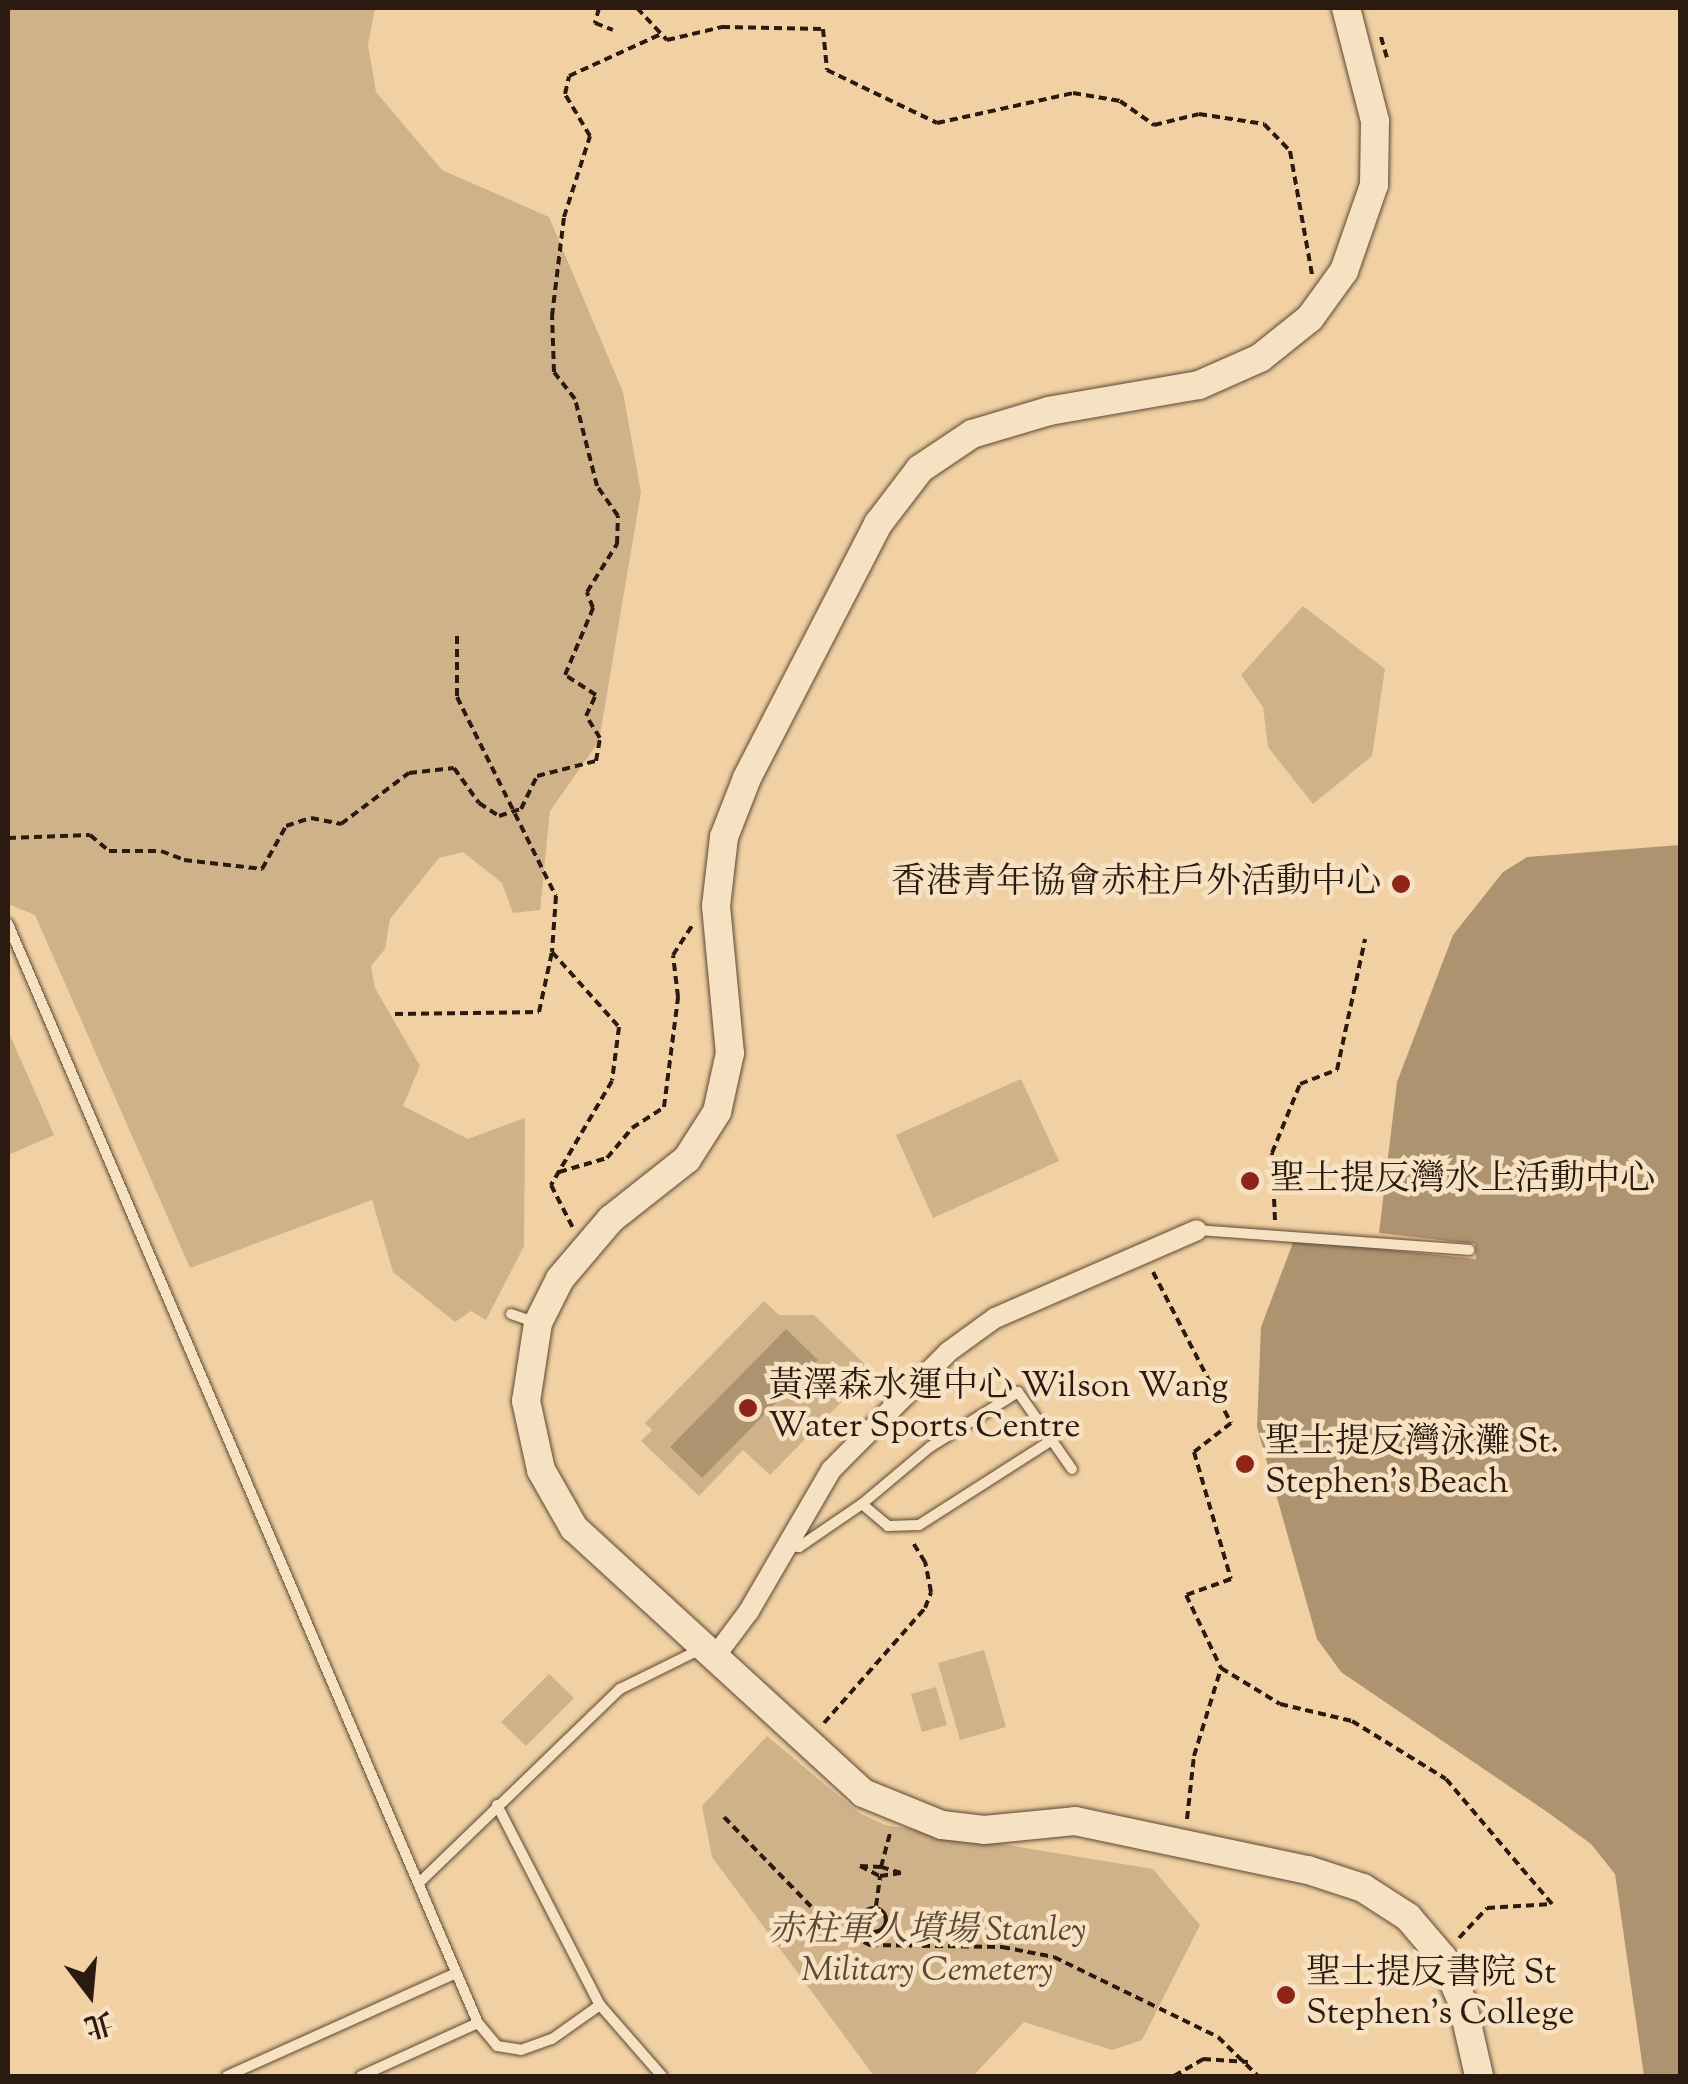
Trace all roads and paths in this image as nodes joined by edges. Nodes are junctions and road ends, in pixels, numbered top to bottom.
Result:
1 (599, 8) edge
2 (637, 8) edge
3 (1346, 8) edge
4 (614, 30) dead end
5 (661, 34) junction
6 (1322, 303) junction
7 (457, 636) dead end
8 (512, 811) junction
9 (8, 838) edge
10 (694, 921) dead end
11 (8, 924) edge
12 (1366, 938) dead end
13 (552, 952) junction
14 (395, 1014) dead end
15 (559, 1172) junction
16 (1197, 1230) joint
17 (1276, 1234) junction
18 (583, 1248) junction
19 (1468, 1250) dead end
20 (1146, 1259) dead end
21 (1052, 1440) junction
22 (1072, 1469) dead end
23 (862, 1504) junction
24 (904, 1529) junction
25 (786, 1546) junction
26 (707, 1654) junction
27 (1221, 1668) junction
28 (818, 1729) dead end
29 (498, 1804) junction
30 (896, 1811) junction
31 (724, 1816) dead end
32 (1186, 1829) dead end
33 (881, 1867) junction
34 (880, 1876) junction
35 (421, 1881) junction
36 (876, 1908) junction
37 (872, 1929) junction
38 (870, 1946) junction
39 (1452, 1948) dead end
40 (456, 1973) junction
41 (600, 2005) junction
42 (478, 2023) junction
43 (1248, 2062) junction
44 (226, 2076) edge
45 (360, 2076) edge
46 (662, 2076) edge
47 (1174, 2076) edge
48 (1258, 2076) edge
49 (1479, 2076) edge

1 - 4 path
2 - 5 path
3 - 6 street
5 - 6 path
5 - 8 path
6 - 18 street
7 - 8 path
8 - 9 path
8 - 13 path
10 - 15 path
11 - 35 lane
12 - 17 path
13 - 14 path
13 - 15 path
15 - 18 path
16 - 17 lane
16 - 25 street
17 - 19 lane
18 - 26 street
20 - 27 path
21 - 22 lane
21 - 23 lane
21 - 24 lane
23 - 24 lane
23 - 25 lane
24 - 28 path
25 - 26 street
26 - 29 lane
26 - 30 street
27 - 32 path
27 - 39 path
29 - 35 lane
29 - 41 lane
30 - 33 path
30 - 49 street
31 - 38 path
33 - 34 path
33 - 34 path
34 - 36 path
35 - 40 lane
36 - 37 path
36 - 37 path
37 - 38 path
38 - 43 path
40 - 42 lane
40 - 44 lane
41 - 42 lane
41 - 46 lane
42 - 45 lane
43 - 47 path
43 - 48 path

